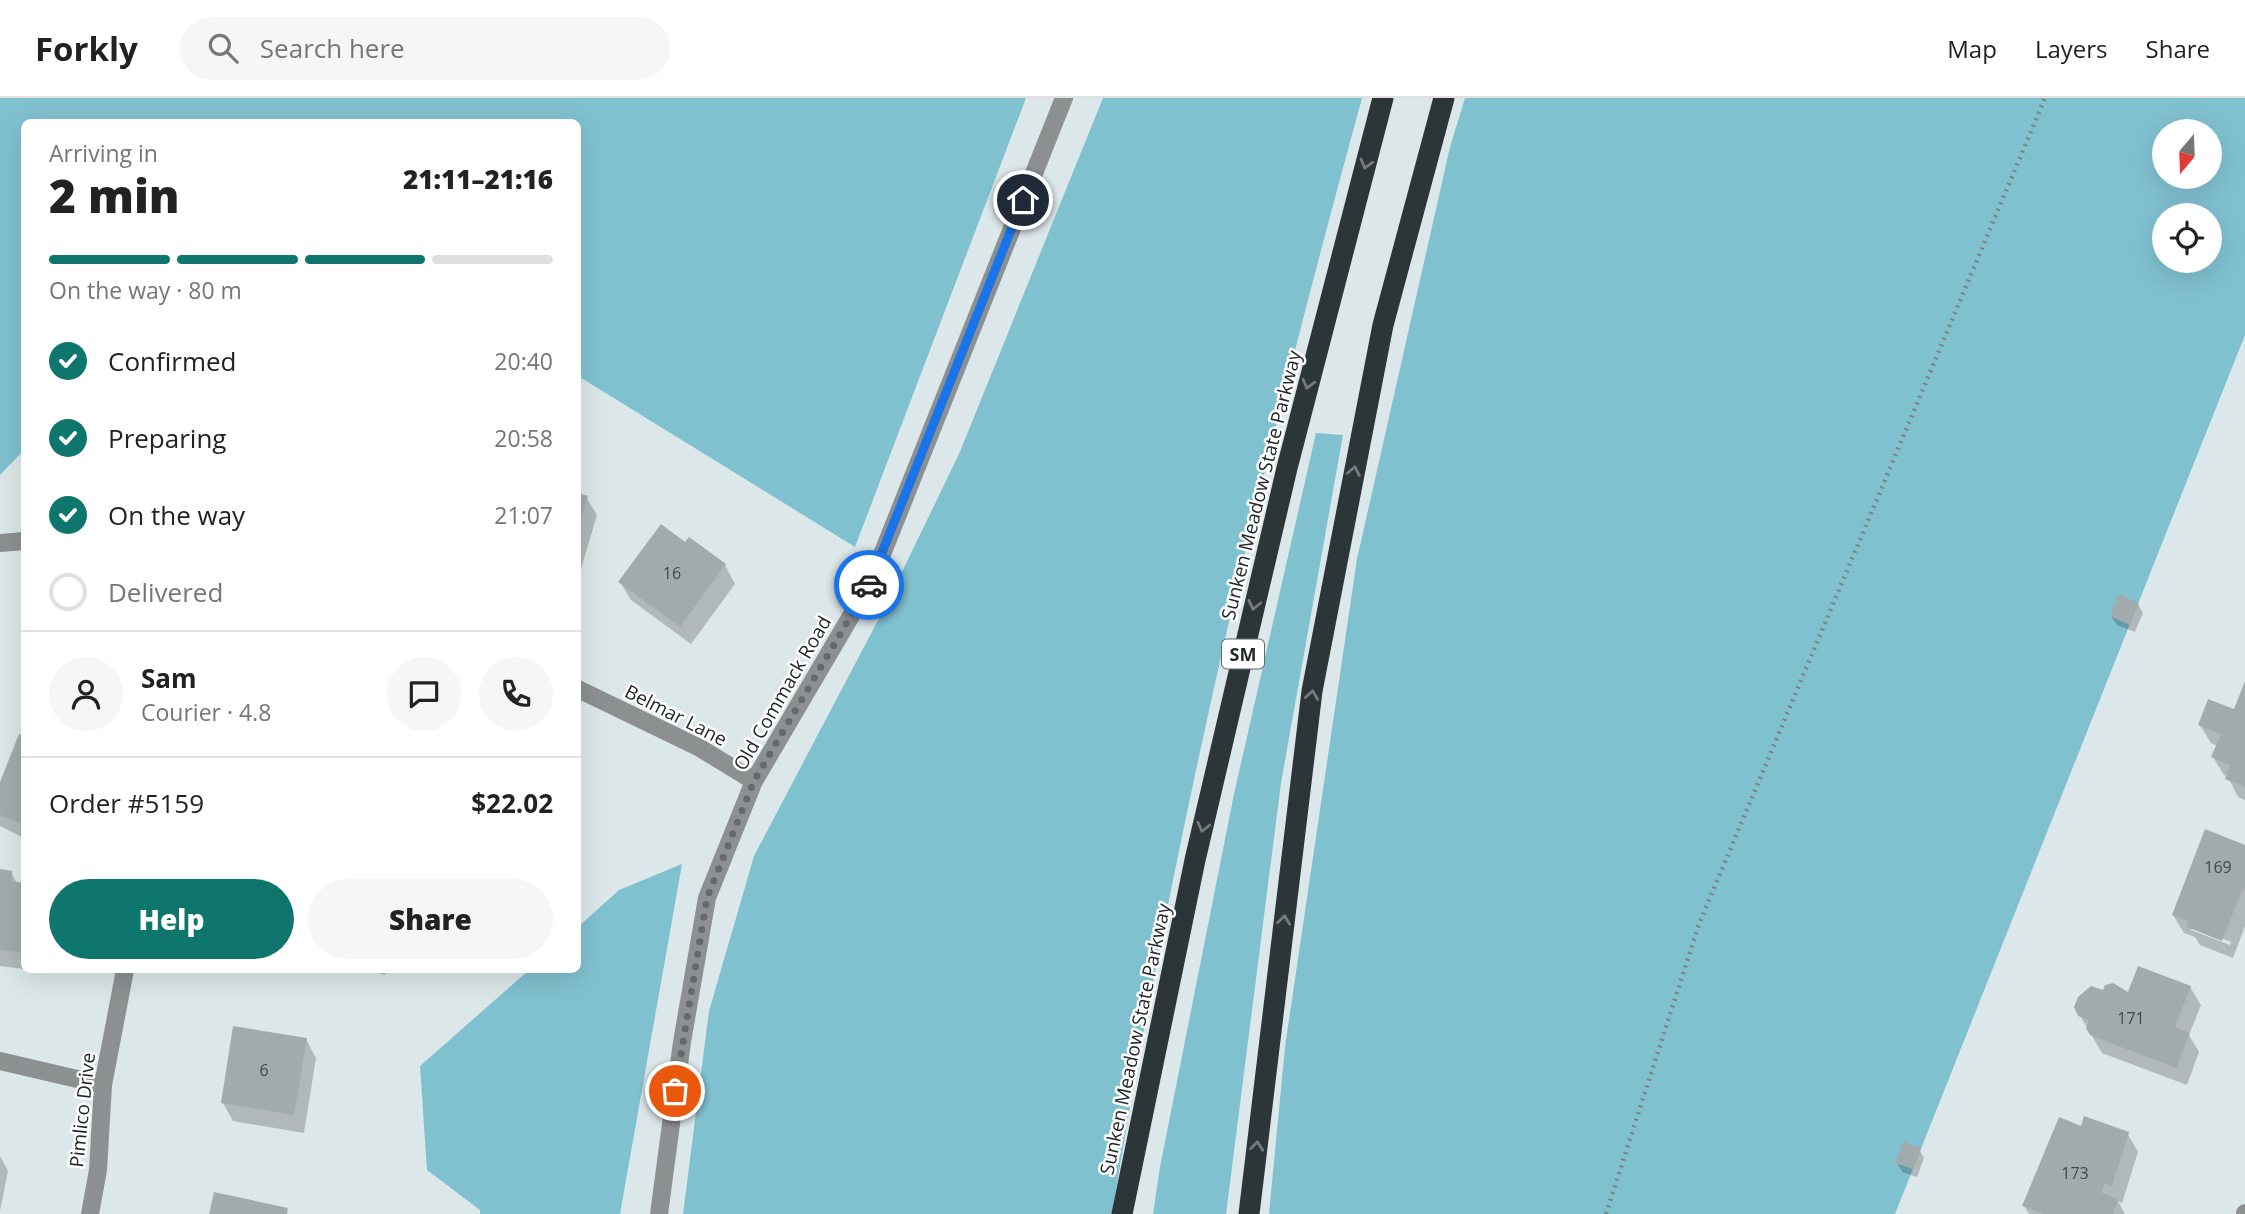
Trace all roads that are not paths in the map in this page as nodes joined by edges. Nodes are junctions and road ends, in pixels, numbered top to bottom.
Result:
1 (1064, 98) edge
2 (1383, 98) edge
3 (1444, 98) edge
4 (21, 541) edge
5 (0, 543) edge
6 (581, 690) edge
7 (754, 781) junction
8 (124, 973) edge
9 (0, 1061) edge
10 (103, 1085) junction
11 (90, 1214) edge
12 (659, 1214) edge
13 (1122, 1214) edge
14 (1249, 1214) edge

1 - 7 street, Old Commack Road
2 -> 13 highway, Sunken Meadow State Parkway / SM
14 -> 3 highway
4 - 5 street
6 - 7 street, Belmar Lane
7 - 12 street, Old Commack Road
8 - 10 street, Pimlico Drive
9 - 10 street
10 - 11 street, Pimlico Drive

